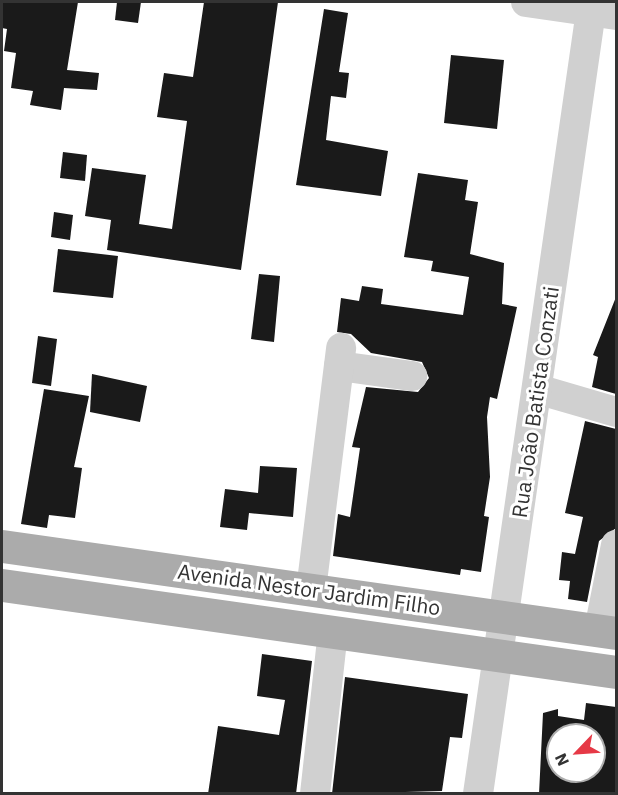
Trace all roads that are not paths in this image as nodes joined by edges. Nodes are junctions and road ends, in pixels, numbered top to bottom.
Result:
1 (526, 2) edge
2 (604, 13) edge
3 (412, 376) dead end
4 (537, 389) junction
5 (616, 412) edge
6 (616, 545) edge
7 (2, 546) edge
8 (185, 572) junction
9 (2, 585) edge
10 (311, 590) junction
11 (181, 611) junction
12 (504, 617) junction
13 (608, 631) edge
14 (333, 632) junction
15 (498, 656) junction
16 (616, 672) edge
17 (315, 794) edge
18 (478, 794) edge

1 - 2 street
2 - 4 street, Rua João Batista Conzati
3 - 10 street
4 - 5 street
4 - 12 street, Rua João Batista Conzati
6 - 13 street
7 - 8 main road, Avenida Nestor Jardim Filho
8 - 10 main road, Avenida Nestor Jardim Filho
8 - 11 main road
9 - 11 main road, Avenida Nestor Jardim Filho
10 - 12 main road, Avenida Nestor Jardim Filho
11 - 14 main road, Avenida Nestor Jardim Filho
12 - 13 main road, Avenida Nestor Jardim Filho
12 - 15 street, Rua João Batista Conzati
14 - 15 main road, Avenida Nestor Jardim Filho
14 - 17 street
15 - 16 main road, Avenida Nestor Jardim Filho
15 - 18 street, Rua João Batista Conzati

